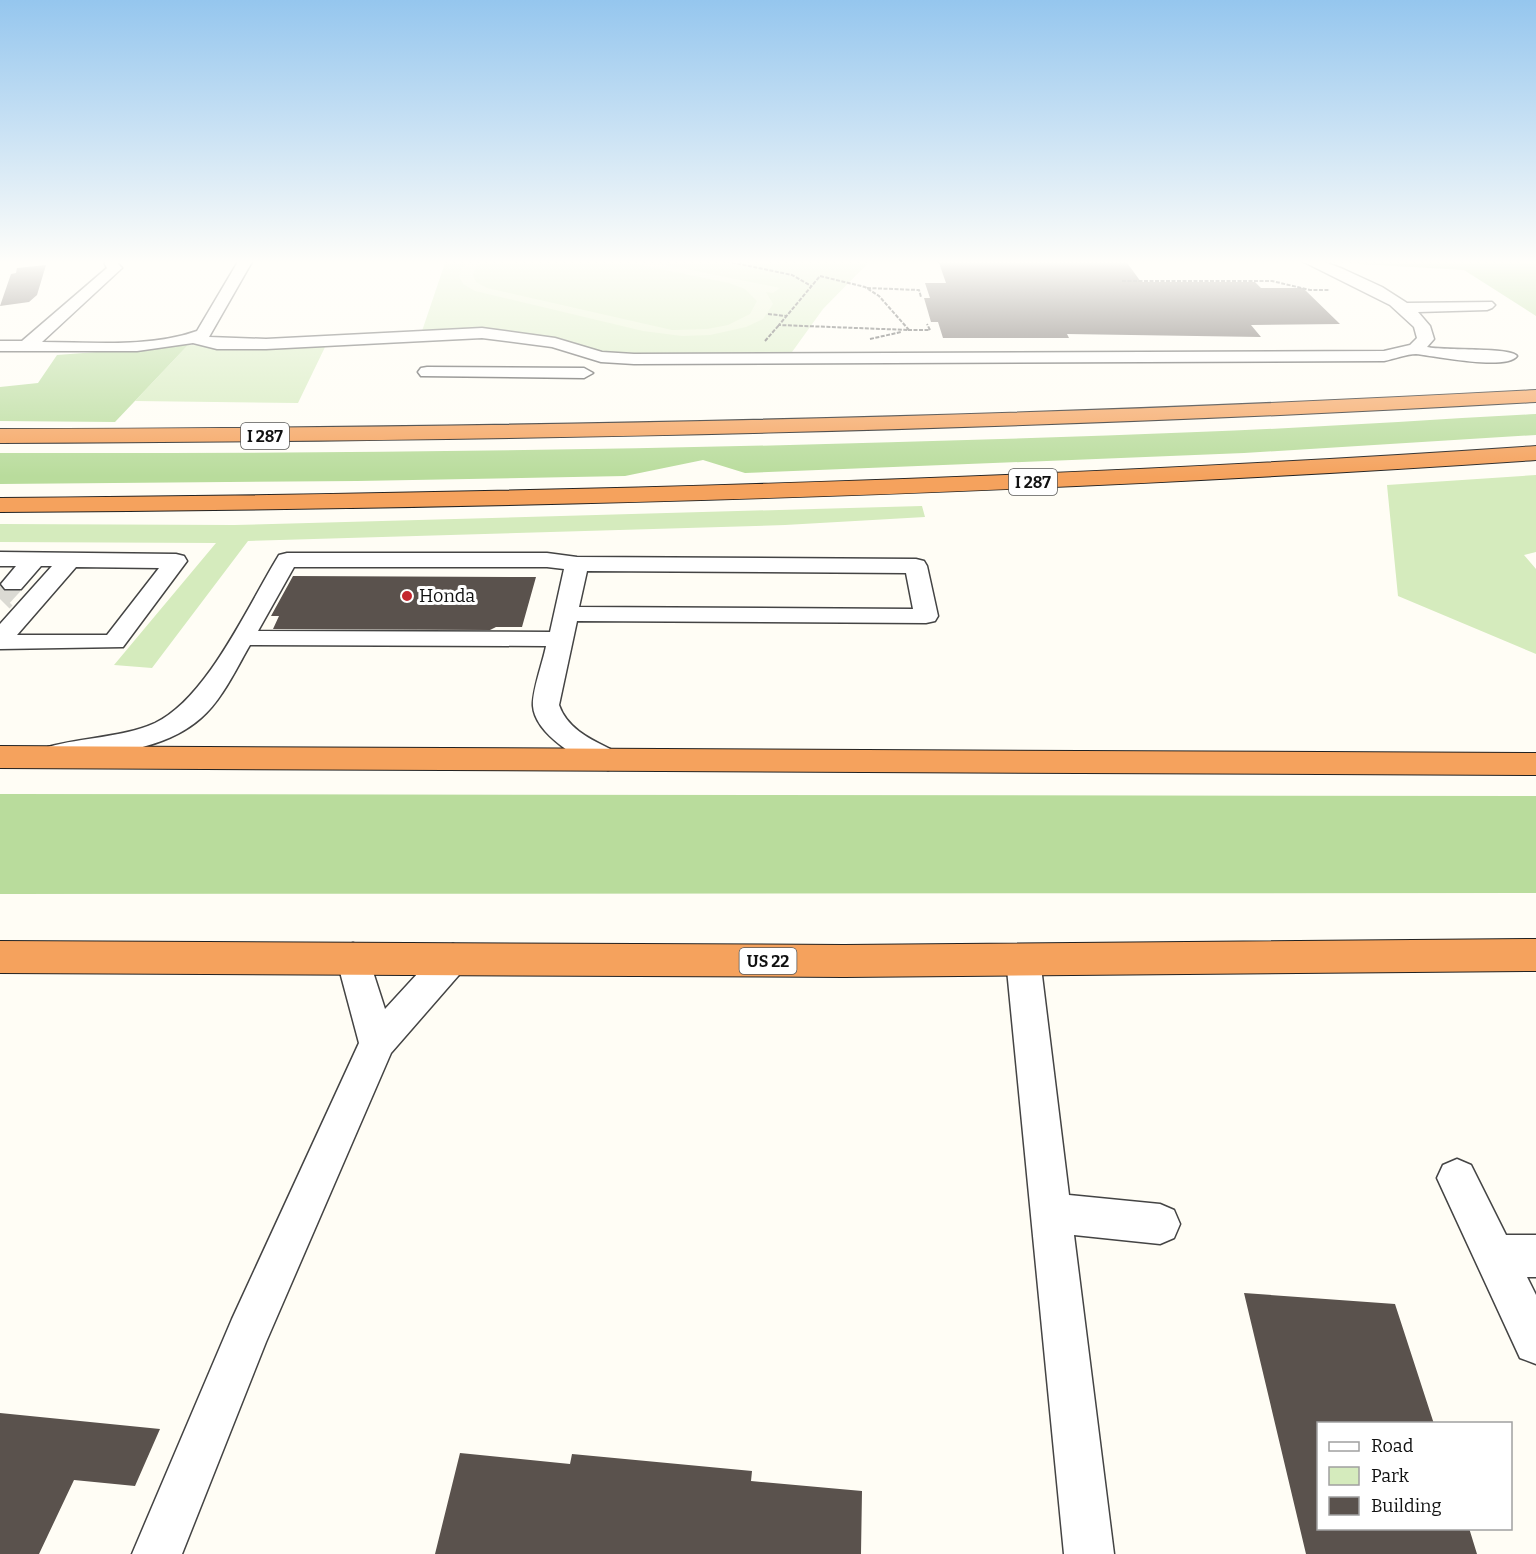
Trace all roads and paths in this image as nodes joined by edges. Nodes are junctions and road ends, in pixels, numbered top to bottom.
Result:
1 (42, 333) edge
2 (204, 333) edge
3 (772, 333) edge
4 (1426, 333) edge
5 (195, 339) junction
6 (0, 346) edge
7 (27, 346) junction
8 (1416, 349) junction
9 (1509, 356) dead end
10 (751, 358) junction
11 (427, 372) dead end
12 (584, 373) dead end
13 (1536, 396) edge
14 (0, 436) edge
15 (1536, 453) edge
16 (0, 505) edge
17 (0, 559) edge
18 (34, 560) junction
19 (70, 560) junction
20 (577, 564) junction
21 (13, 584) tunnel mouth
22 (563, 627) junction
23 (242, 638) junction
24 (0, 640) edge
25 (0, 757) edge
26 (45, 757) junction
27 (608, 760) junction
28 (1536, 764) edge
29 (1536, 956) edge
30 (0, 957) edge
31 (353, 957) junction
32 (453, 958) junction
33 (1023, 959) junction
34 (378, 1043) junction
35 (1457, 1178) dead end
36 (1052, 1212) junction
37 (1160, 1224) dead end
38 (1494, 1256) junction
39 (1536, 1256) edge
40 (1536, 1342) edge
41 (157, 1554) edge
42 (1089, 1554) edge

1 - 7 street
2 - 5 street
3 - 10 path
4 - 8 street
5 - 7 street
5 - 10 street
6 - 7 street
8 - 9 street
8 - 10 street
11 - 12 street
13 - 14 highway, I 287
15 - 16 highway, I 287
17 - 18 street
18 - 19 street
18 - 21 street
19 - 24 street
19 - 24 street
20 - 22 street
20 - 22 street
20 - 23 street
22 - 23 street
22 - 27 street
23 - 26 street
25 - 26 highway
26 - 27 highway
27 - 28 highway
29 - 33 highway, US 22
30 - 31 highway, US 22
31 - 32 highway, US 22
31 - 34 street
32 - 33 highway, US 22
32 - 34 street
33 - 36 street
34 - 41 street
35 - 38 street
36 - 37 street
36 - 42 street
38 - 39 street
38 - 40 street

